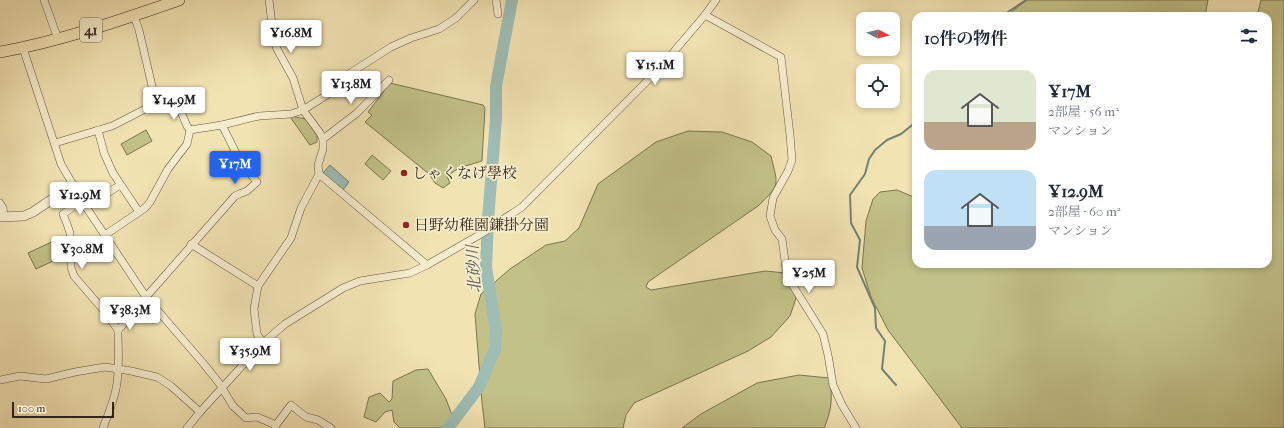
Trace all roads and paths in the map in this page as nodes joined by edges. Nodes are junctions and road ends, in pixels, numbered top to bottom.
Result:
1 (44, 0) edge
2 (179, 0) edge
3 (269, 0) edge
4 (474, 0) edge
5 (496, 0) edge
6 (716, 0) edge
7 (498, 14) dead end
8 (705, 15) junction
9 (134, 16) junction
10 (58, 39) junction
11 (23, 48) junction
12 (0, 52) edge
13 (389, 80) dead end
14 (158, 103) junction
15 (303, 110) junction
16 (222, 125) junction
17 (98, 130) junction
18 (190, 130) junction
19 (323, 139) junction
20 (55, 143) junction
21 (318, 174) junction
22 (120, 185) junction
23 (73, 186) junction
24 (0, 203) edge
25 (84, 204) junction
26 (139, 212) junction
27 (2, 217) edge
28 (105, 236) junction
29 (191, 244) junction
30 (427, 265) junction
31 (258, 286) junction
32 (146, 297) junction
33 (118, 330) junction
34 (263, 343) junction
35 (118, 369) junction
36 (0, 380) edge
37 (221, 389) junction
38 (200, 412) junction
39 (275, 426) edge
40 (102, 428) edge
41 (187, 428) edge
42 (331, 428) edge
43 (856, 428) edge

1 - 10 street
2 - 9 main road, 41
3 - 15 street
4 - 15 street
5 - 7 street
6 - 8 street
8 - 30 street
8 - 43 street
9 - 10 main road, 41
9 - 14 street
10 - 11 main road, 41
11 - 12 main road, 41
11 - 20 street
13 - 19 street
14 - 17 street
14 - 18 street
15 - 16 street
15 - 19 street
16 - 18 street
16 - 29 street
17 - 20 street
17 - 22 street
18 - 26 street
19 - 21 street
20 - 23 street
21 - 30 street
21 - 31 street
22 - 25 street
22 - 26 street
23 - 25 street
23 - 27 street
24 - 27 street
25 - 28 street
25 - 33 street
26 - 28 street
28 - 32 street
29 - 31 street
29 - 32 street
30 - 34 street
31 - 34 street
32 - 33 street
32 - 37 street
33 - 35 street
34 - 37 street
35 - 36 street
35 - 38 street
35 - 40 street
37 - 38 street
37 - 39 street
38 - 41 street
39 - 42 street

